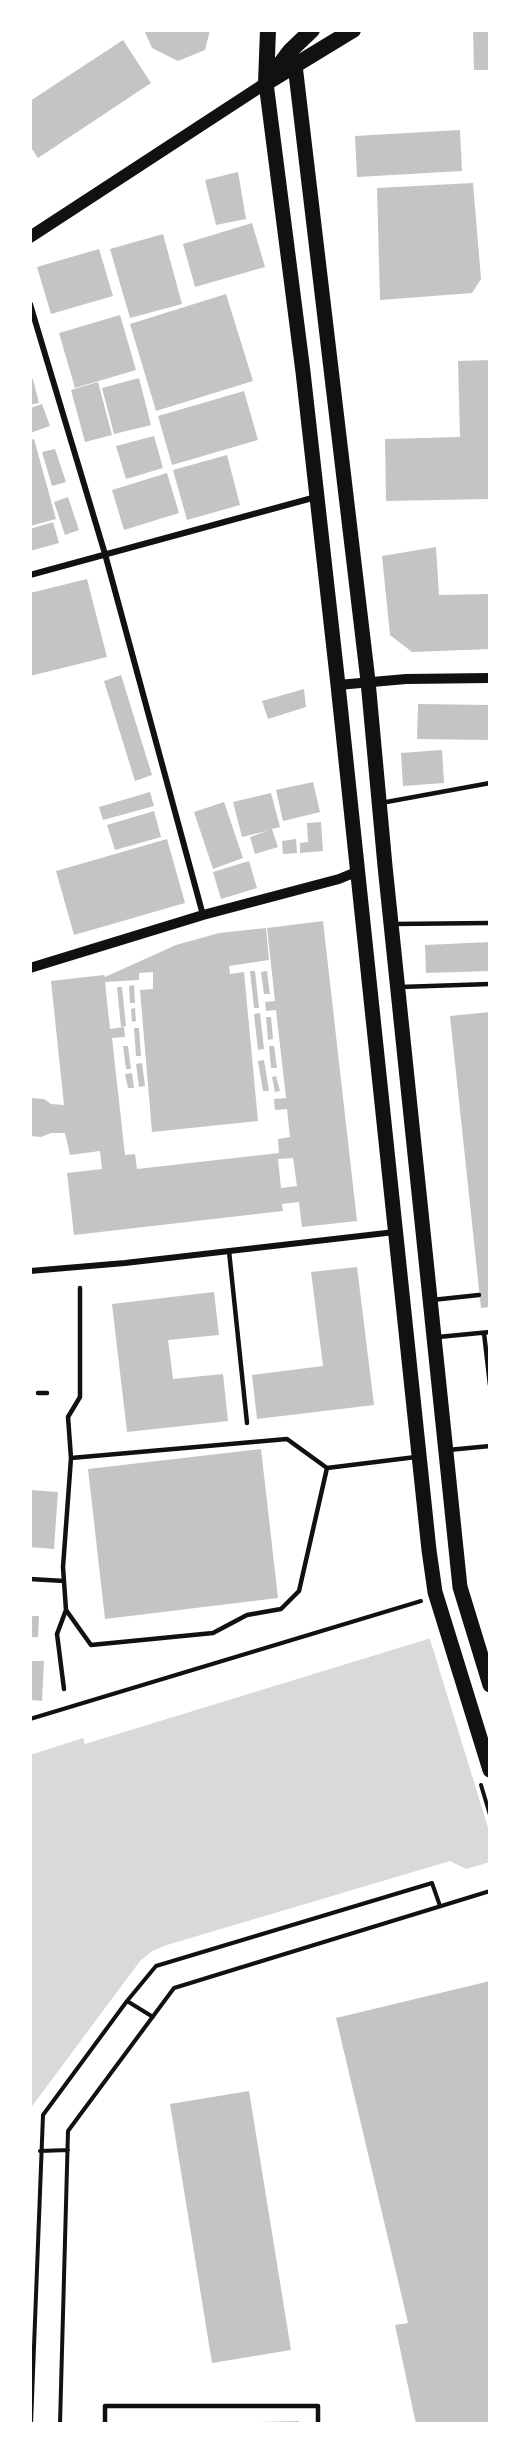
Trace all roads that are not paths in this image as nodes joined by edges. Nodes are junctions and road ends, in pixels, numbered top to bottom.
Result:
1 (312, 30) edge
2 (353, 30) edge
3 (269, 31) edge
4 (292, 58) junction
5 (266, 82) junction
6 (30, 237) edge
7 (30, 304) edge
8 (315, 497) junction
9 (105, 554) junction
10 (30, 575) edge
11 (490, 678) edge
12 (368, 681) junction
13 (338, 685) junction
14 (490, 783) edge
15 (379, 804) junction
16 (356, 872) junction
17 (203, 915) junction
18 (490, 923) edge
19 (391, 924) junction
20 (30, 968) edge
21 (490, 984) edge
22 (398, 987) junction
23 (395, 1232) junction
24 (229, 1251) junction
25 (30, 1271) edge
26 (80, 1288) dead end
27 (479, 1295) dead end
28 (432, 1300) junction
29 (487, 1333) edge
30 (435, 1337) junction
31 (490, 1384) edge
32 (38, 1392) dead end
33 (47, 1393) dead end
34 (247, 1422) dead end
35 (490, 1446) edge
36 (448, 1450) junction
37 (418, 1457) junction
38 (71, 1458) junction
39 (327, 1468) junction
40 (30, 1579) edge
41 (64, 1581) junction
42 (66, 1610) junction
43 (490, 1685) edge
44 (64, 1689) dead end
45 (490, 1770) edge
46 (105, 2424) edge
47 (318, 2424) edge

1 - 4 highway
2 - 4 highway
3 - 4 highway
3 - 5 highway
4 - 5 highway
4 - 12 main road
5 - 6 main road
5 - 8 main road
7 - 9 street
8 - 9 street
8 - 13 main road
9 - 10 street
9 - 17 street
11 - 12 street
12 - 13 street
12 - 15 main road
13 - 16 main road
14 - 15 lane
15 - 19 main road
16 - 17 street
16 - 23 main road
17 - 20 street
18 - 19 lane
19 - 22 main road
21 - 22 lane
22 - 28 main road
23 - 24 street
23 - 37 main road
24 - 25 street
24 - 34 lane
26 - 38 lane
27 - 28 lane
28 - 30 main road
29 - 30 lane
29 - 31 lane
30 - 36 main road
32 - 33 lane
35 - 36 lane
36 - 43 main road
37 - 39 lane
37 - 45 main road
38 - 39 lane
38 - 41 lane
39 - 42 lane
40 - 41 lane
41 - 42 lane
42 - 44 lane
46 - 47 lane

